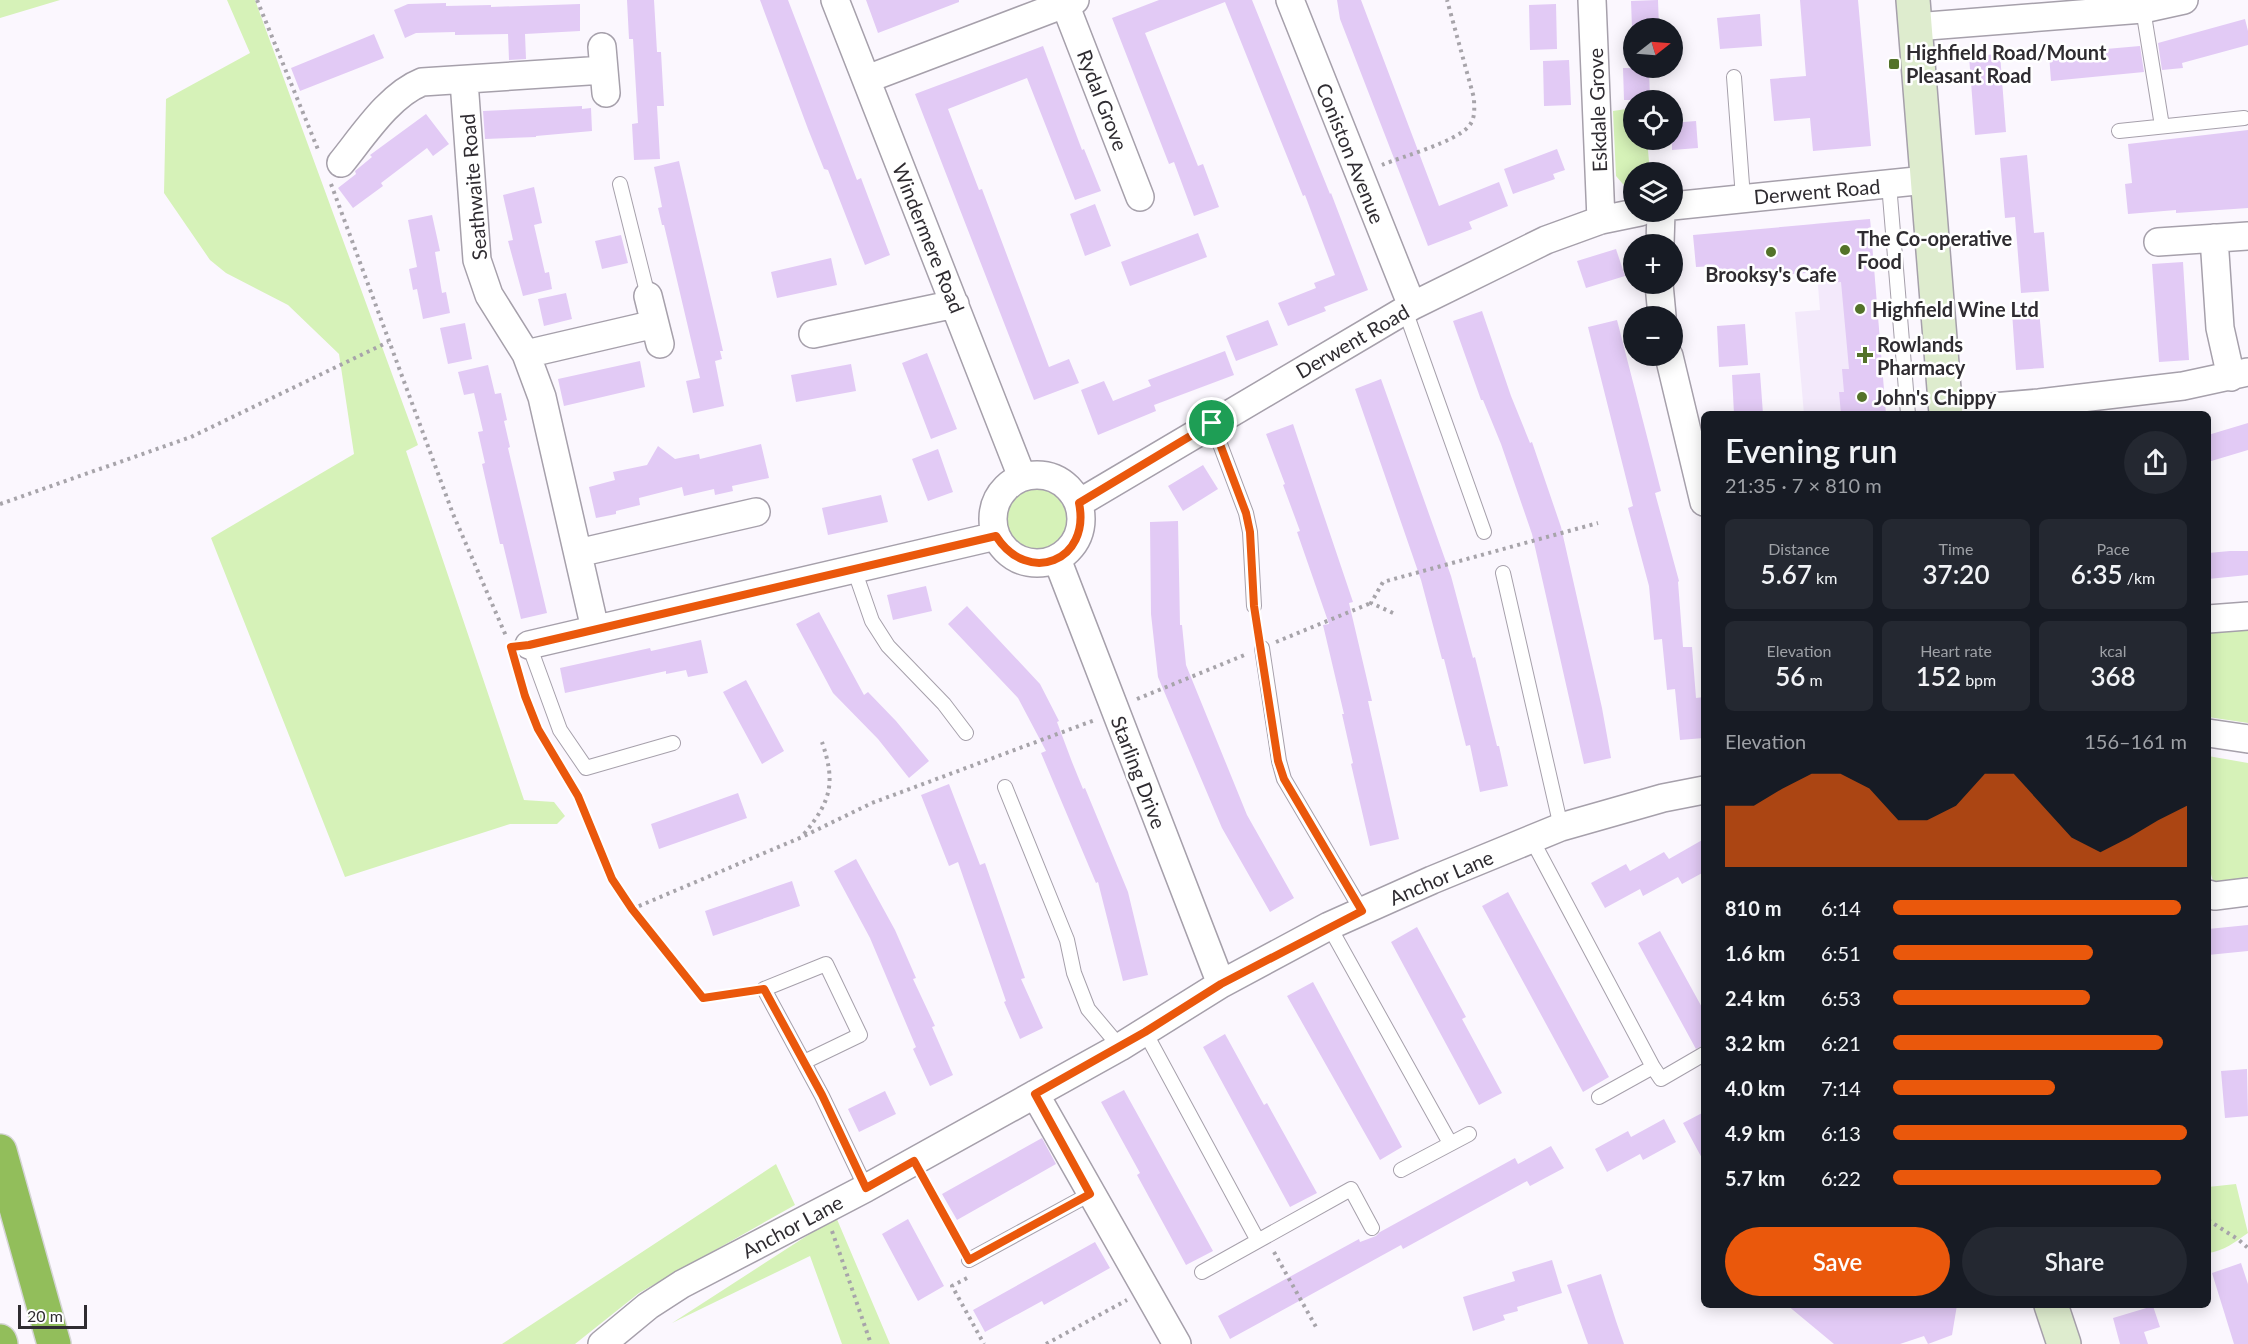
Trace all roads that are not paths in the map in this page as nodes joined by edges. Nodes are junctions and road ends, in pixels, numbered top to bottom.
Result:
1 (835, 0) edge
2 (1290, 0) edge
3 (1592, 0) edge
4 (2184, 0) edge
5 (1070, 2) edge
6 (2143, 9) junction
7 (1914, 14) edge
8 (604, 70) dead end
9 (1734, 77) dead end
10 (867, 79) junction
11 (464, 81) junction
12 (2244, 117) dead end
13 (2162, 126) junction
14 (2119, 131) dead end
15 (330, 166) road end
16 (1926, 180) junction
17 (620, 184) dead end
18 (1889, 184) junction
19 (1140, 197) dead end
20 (1743, 198) junction
21 (1683, 205) edge
22 (1623, 215) edge
23 (1601, 220) junction
24 (2248, 236) edge
25 (2214, 238) junction
26 (2158, 242) dead end
27 (648, 296) joint
28 (955, 304) junction
29 (1408, 308) junction
30 (813, 334) dead end
31 (526, 354) junction
32 (1672, 366) edge
33 (2240, 374) edge
34 (1908, 411) edge
35 (1946, 411) edge
36 (1956, 411) edge
37 (1212, 423) junction
38 (1022, 477) junction
39 (1701, 489) edge
40 (1079, 503) junction
41 (756, 512) dead end
42 (1484, 532) dead end
43 (996, 536) junction
44 (578, 553) junction
45 (1057, 559) junction
46 (854, 569) junction
47 (1503, 573) dead end
48 (1254, 606) dead end
49 (2248, 616) edge
50 (2211, 619) edge
51 (595, 629) junction
52 (529, 645) joint
53 (1262, 648) dead end
54 (966, 733) dead end
55 (2211, 733) edge
56 (2248, 739) edge
57 (673, 743) dead end
58 (1005, 787) dead end
59 (1701, 791) edge
60 (1561, 827) junction
61 (1531, 838) junction
62 (2248, 892) edge
63 (2211, 895) edge
64 (1362, 911) junction
65 (1329, 926) junction
66 (1221, 984) junction
67 (1145, 1032) junction
68 (1120, 1047) junction
69 (1701, 1056) edge
70 (804, 1062) junction
71 (1653, 1068) junction
72 (1035, 1094) junction
73 (1599, 1097) dead end
74 (1469, 1134) dead end
75 (1450, 1143) junction
76 (0, 1151) edge
77 (1401, 1170) dead end
78 (866, 1188) junction
79 (1090, 1194) junction
80 (1372, 1228) dead end
81 (1261, 1238) junction
82 (969, 1260) road end
83 (1202, 1272) dead end
84 (2052, 1308) edge
85 (2060, 1343) edge
86 (54, 1344) edge
87 (603, 1344) edge
88 (1177, 1344) edge

1 - 10 street, Windermere Road
2 - 29 street, Coniston Avenue
3 - 23 street, Eskdale Grove
4 - 6 street
5 - 10 street
5 - 19 street, Rydal Grove
6 - 7 street
6 - 13 lane
7 - 16 street
8 - 11 street
9 - 20 lane
10 - 28 street, Windermere Road
11 - 15 street
11 - 31 street, Seathwaite Road
12 - 13 lane
13 - 14 lane
16 - 18 street, Derwent Road
16 - 35 street
17 - 27 lane
18 - 20 street, Derwent Road
18 - 34 lane
20 - 21 street, Derwent Road
22 - 23 street, Derwent Road
23 - 29 street, Derwent Road
24 - 25 street
25 - 26 street
25 - 33 street
27 - 31 street
28 - 30 street
28 - 38 street, Windermere Road
29 - 37 street, Derwent Road
29 - 42 lane
31 - 44 street, Seathwaite Road
32 - 39 street
33 - 36 street
37 - 40 street, Derwent Road
37 - 48 lane
38 - 40 street
38 - 43 street
40 - 45 street
41 - 44 street
43 - 45 street
43 - 46 street
44 - 51 street, Seathwaite Road
45 - 66 street, Starling Drive
46 - 51 street
46 - 54 lane
47 - 60 lane
49 - 50 street
51 - 52 street
52 - 57 lane
53 - 64 lane
55 - 56 street
58 - 68 lane
59 - 60 street, Anchor Lane
60 - 61 street, Anchor Lane
61 - 64 street, Anchor Lane
61 - 71 lane
62 - 63 street
64 - 65 street, Anchor Lane
65 - 66 street, Anchor Lane
65 - 75 lane
66 - 67 street, Anchor Lane
67 - 68 street, Anchor Lane
67 - 81 lane
68 - 72 street, Anchor Lane
69 - 71 lane
70 - 70 lane
70 - 78 lane
71 - 73 lane
72 - 78 street, Anchor Lane
72 - 79 street
74 - 75 lane
75 - 77 lane
76 - 86 highway
78 - 87 street, Anchor Lane
79 - 82 lane
79 - 88 street
80 - 81 lane
81 - 83 lane
84 - 85 street

